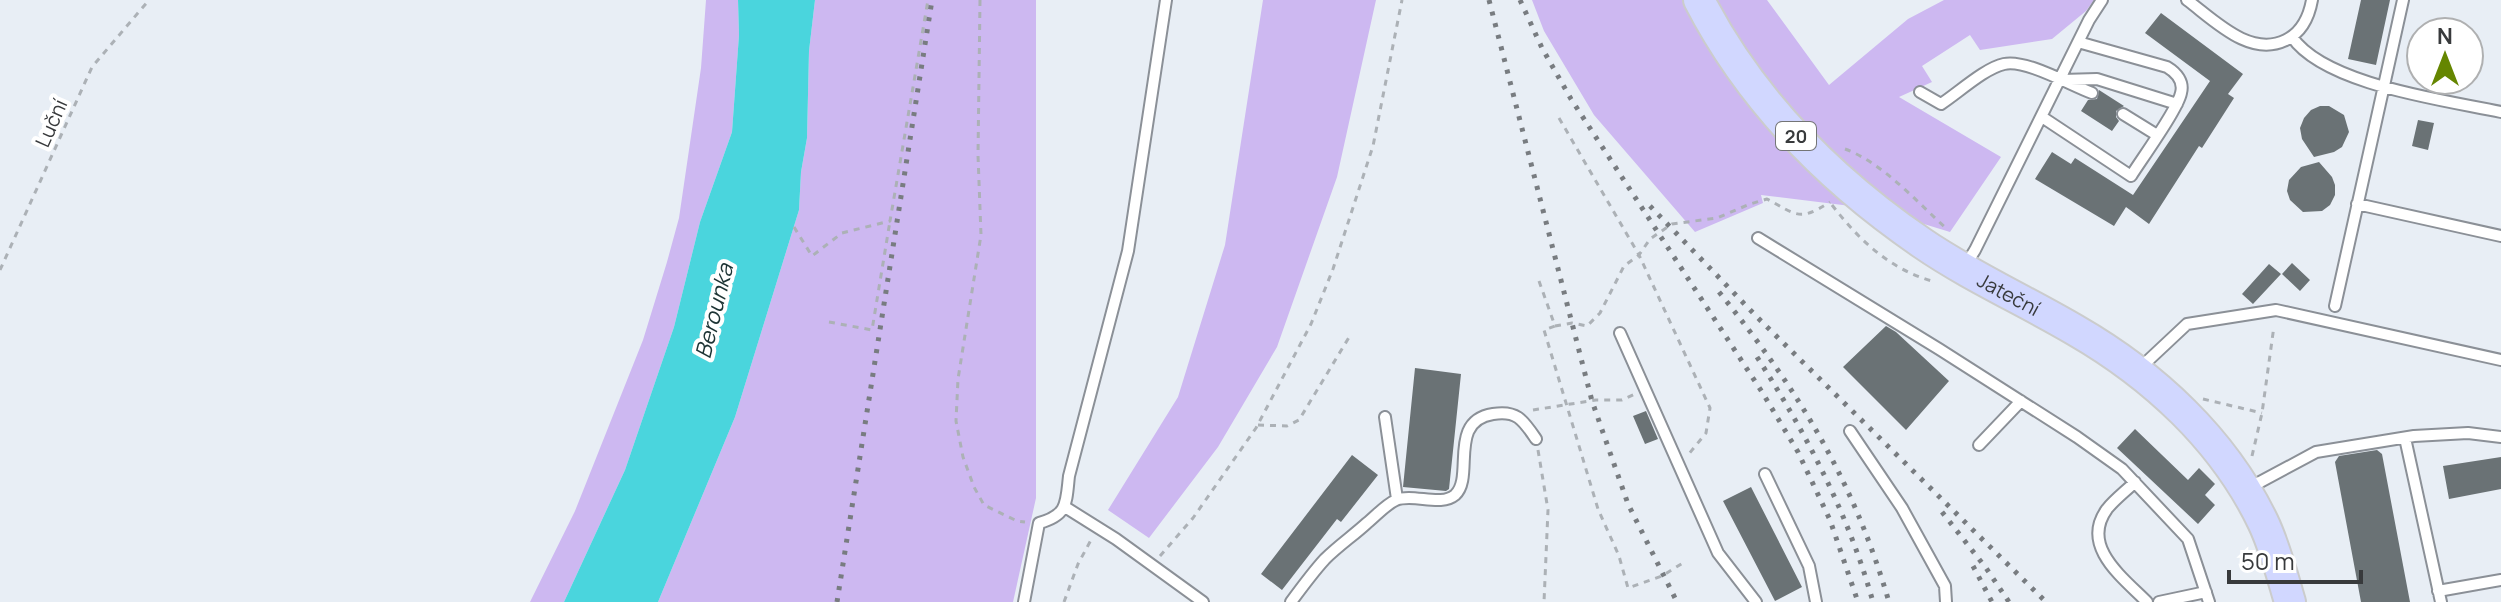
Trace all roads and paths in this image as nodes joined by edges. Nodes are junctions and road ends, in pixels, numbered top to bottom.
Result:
1 (149, 0) edge
2 (928, 0) edge
3 (980, 0) edge
4 (1166, 0) edge
5 (1402, 0) edge
6 (1699, 0) edge
7 (2102, 0) edge
8 (2187, 0) edge
9 (2312, 0) edge
10 (2403, 0) edge
11 (2292, 37) junction
12 (2078, 42) junction
13 (2060, 80) junction
14 (2383, 86) junction
15 (1920, 92) dead end
16 (2092, 93) dead end
17 (2177, 104) junction
18 (2501, 112) edge
19 (2123, 114) dead end
20 (2042, 117) junction
21 (1559, 118) dead end
22 (2157, 135) junction
23 (1830, 202) dead end
24 (2357, 204) junction
25 (890, 221) junction
26 (794, 227) dead end
27 (2501, 236) edge
28 (1758, 238) dead end
29 (1639, 255) junction
30 (1964, 268) junction
31 (0, 270) edge
32 (1539, 281) dead end
33 (2335, 306) dead end
34 (2276, 310) junction
35 (829, 322) dead end
36 (1555, 326) junction
37 (1620, 333) dead end
38 (1351, 334) dead end
39 (2501, 360) edge
40 (2138, 371) junction
41 (1646, 388) junction
42 (2203, 399) dead end
43 (2021, 401) junction
44 (1567, 405) junction
45 (2262, 413) junction
46 (1513, 414) junction
47 (1385, 417) dead end
48 (1258, 425) junction
49 (1850, 431) dead end
50 (2501, 437) edge
51 (2405, 438) junction
52 (1536, 439) joint
53 (1979, 445) dead end
54 (1679, 466) junction
55 (1765, 474) dead end
56 (2248, 476) junction
57 (2135, 482) junction
58 (1397, 499) junction
59 (1065, 507) junction
60 (1039, 523) junction
61 (1098, 527) junction
62 (1686, 561) dead end
63 (1152, 565) junction
64 (2501, 580) edge
65 (2440, 596) edge
66 (2208, 597) edge
67 (1024, 602) edge
68 (1064, 602) edge
69 (1203, 602) edge
70 (1291, 602) edge
71 (1544, 602) edge
72 (1756, 602) edge
73 (1816, 602) edge
74 (1946, 602) edge
75 (2147, 602) edge
76 (2159, 602) edge
77 (2290, 602) edge

1 - 31 path, Luční
2 - 25 path
3 - 60 path
4 - 59 lane
5 - 48 path
6 - 30 main road, Jateční / 20
7 - 12 lane
8 - 11 lane
9 - 11 lane
10 - 14 lane
11 - 14 lane
12 - 13 lane
12 - 17 lane
13 - 15 lane
13 - 16 lane
13 - 17 lane
13 - 20 lane
14 - 18 lane
14 - 24 lane
17 - 22 lane
19 - 22 lane
20 - 22 lane
20 - 30 lane
21 - 29 path
23 - 29 path
24 - 27 lane
24 - 33 lane
25 - 26 path
25 - 35 path
28 - 43 lane
29 - 36 path
29 - 54 path
30 - 40 main road, Jateční / 20
32 - 36 path
34 - 39 lane
34 - 40 lane
34 - 45 path
36 - 44 path
37 - 41 lane
38 - 48 path
40 - 56 main road, Jateční / 20
41 - 44 path
41 - 54 lane
42 - 45 path
43 - 53 lane
43 - 57 lane
44 - 46 path
44 - 62 path
45 - 56 path
46 - 52 lane
46 - 58 lane
47 - 58 lane
48 - 63 path
49 - 74 lane
50 - 51 lane
51 - 56 lane
51 - 65 lane
52 - 71 path
54 - 72 lane
55 - 73 lane
56 - 77 main road, Jateční / 20
57 - 66 lane
57 - 75 lane
58 - 70 lane
59 - 60 lane
59 - 61 lane
60 - 67 lane
61 - 63 lane
61 - 68 path
63 - 69 lane
64 - 65 lane
66 - 76 lane

